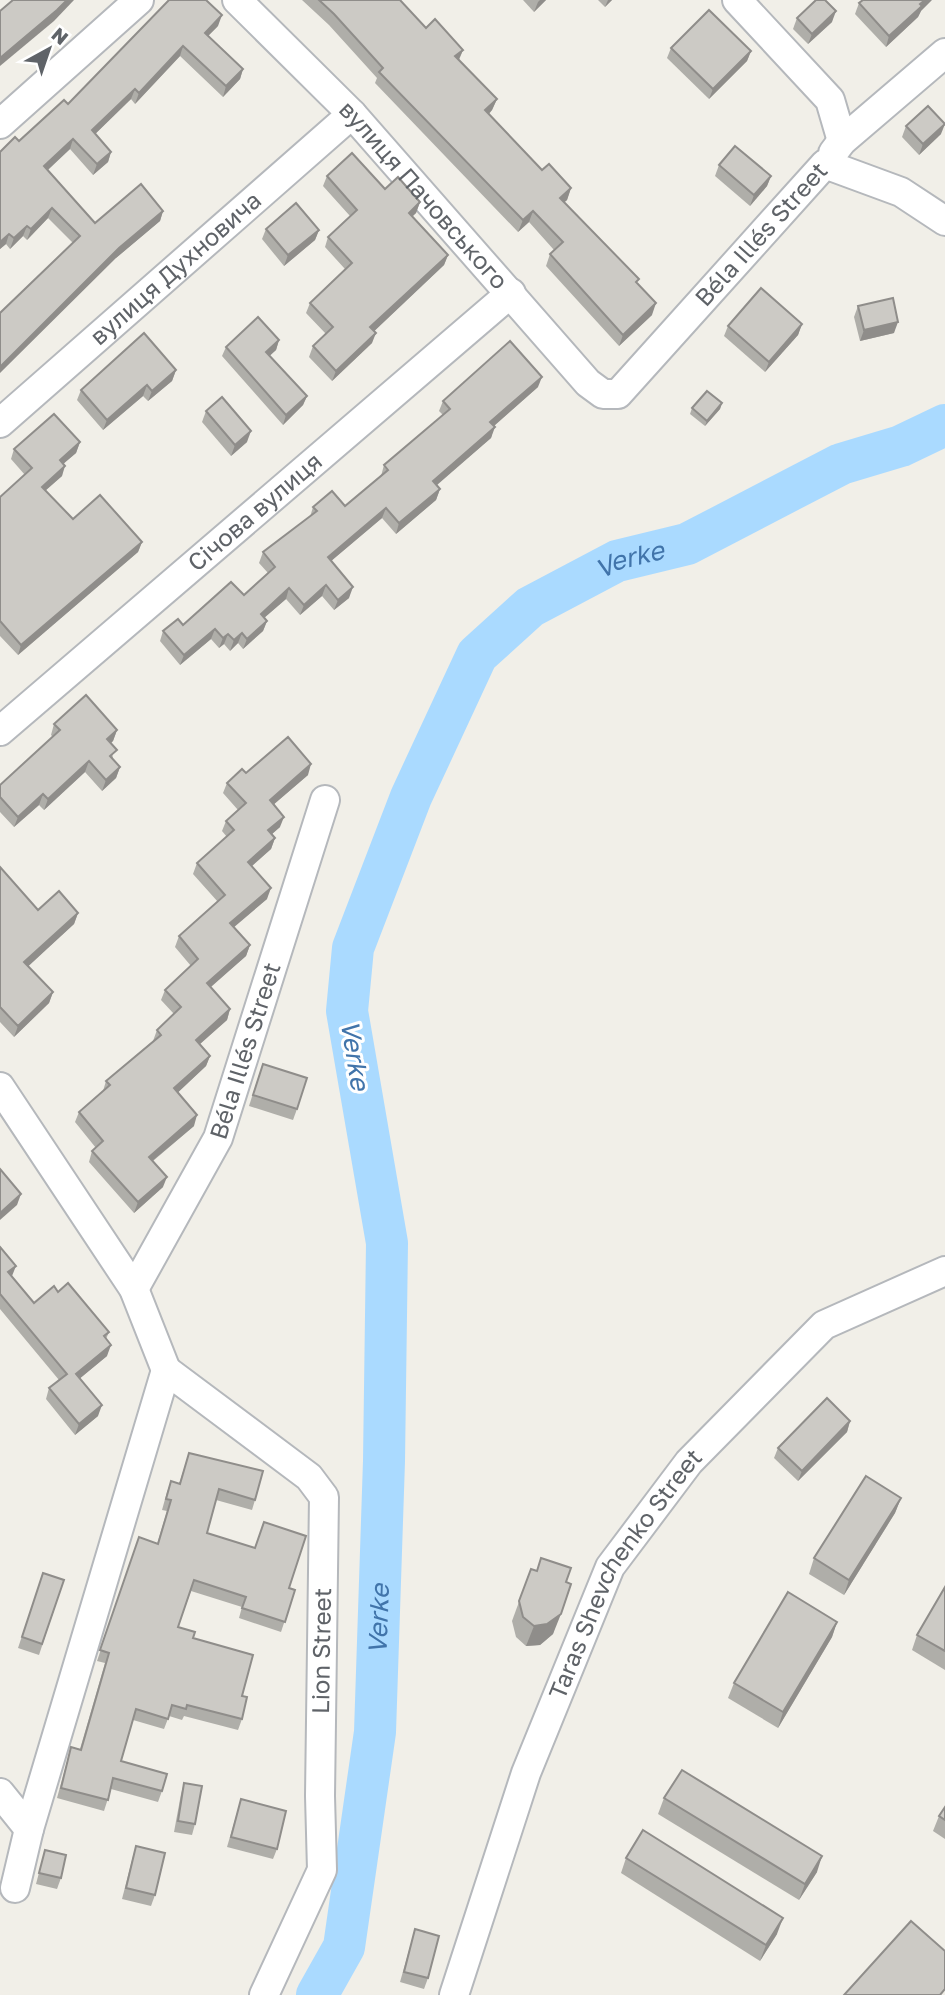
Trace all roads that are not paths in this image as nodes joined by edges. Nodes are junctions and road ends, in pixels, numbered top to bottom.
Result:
1 (139, 0) edge
2 (237, 0) edge
3 (737, 0) edge
4 (945, 53) edge
5 (352, 114) junction
6 (0, 124) edge
7 (842, 141) junction
8 (825, 164) junction
9 (945, 221) edge
10 (511, 293) junction
11 (603, 394) joint
12 (0, 424) edge
13 (0, 731) edge
14 (325, 800) dead end
15 (0, 1087) edge
16 (945, 1271) edge
17 (134, 1289) junction
18 (166, 1370) junction
19 (0, 1793) edge
20 (29, 1829) junction
21 (15, 1888) dead end
22 (264, 1995) edge
23 (454, 1995) edge

1 - 6 street
2 - 5 street, вулиця Пачовського
3 - 7 street
4 - 7 street
5 - 10 street, вулиця Пачовського
5 - 12 street, вулиця Духновича
7 - 8 street
8 - 9 street, Béla Illés Street
8 - 11 street, Béla Illés Street
10 - 11 street, вулиця Пачовського
10 - 13 street, Січова вулиця
14 - 17 street, Béla Illés Street
15 - 17 street
16 - 23 street, Taras Shevchenko Street
17 - 18 street
18 - 20 street
18 - 22 street, Lion Street
19 - 20 street
20 - 21 street

